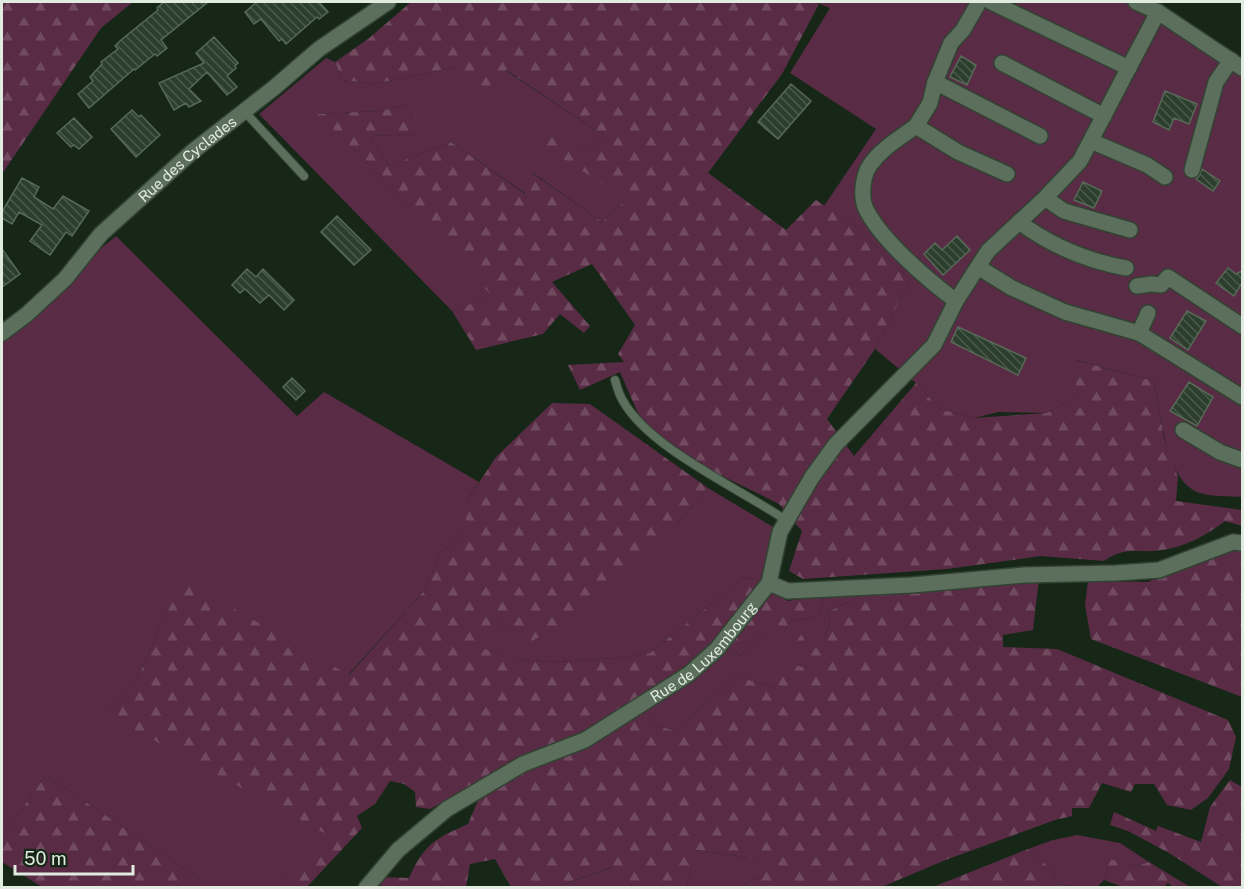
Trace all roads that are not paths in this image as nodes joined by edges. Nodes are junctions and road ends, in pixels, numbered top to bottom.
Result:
1 (388, 2) edge
2 (979, 2) edge
3 (991, 2) edge
4 (1136, 2) edge
5 (1158, 12) junction
6 (1002, 63) dead end
7 (1237, 64) edge
8 (1129, 68) junction
9 (935, 82) junction
10 (244, 111) junction
11 (1104, 116) junction
12 (916, 126) junction
13 (1040, 136) dead end
14 (1091, 141) junction
15 (1192, 170) dead end
16 (1007, 174) dead end
17 (304, 176) dead end
18 (1165, 177) dead end
19 (1045, 198) junction
20 (1020, 222) junction
21 (1130, 230) dead end
22 (978, 267) junction
23 (1126, 268) dead end
24 (1137, 286) dead end
25 (956, 301) junction
26 (1148, 313) dead end
27 (1242, 326) edge
28 (2, 333) edge
29 (1139, 333) junction
30 (615, 380) dead end
31 (1242, 398) edge
32 (1183, 430) dead end
33 (1242, 460) edge
34 (787, 521) junction
35 (1242, 543) edge
36 (769, 583) junction
37 (366, 888) edge

1 - 10 street, Rue des Cyclades
2 - 9 street
3 - 8 street
4 - 5 street
5 - 7 street
5 - 8 street, Rue de Luxembourg
6 - 11 street
7 - 15 street
8 - 11 street, Rue de Luxembourg
9 - 12 street
9 - 13 street
10 - 17 lane
10 - 28 street, Rue des Cyclades
11 - 14 street, Rue de Luxembourg
12 - 16 street
12 - 25 street
14 - 18 street
14 - 19 street, Rue de Luxembourg
19 - 20 street, Rue de Luxembourg
19 - 21 street
20 - 22 street, Rue de Luxembourg
20 - 23 street
22 - 25 street, Rue de Luxembourg
22 - 29 street
24 - 27 street
25 - 34 street, Rue de Luxembourg
26 - 29 street
29 - 31 street
30 - 34 lane
32 - 33 street
34 - 36 street, Rue de Luxembourg
35 - 36 street
36 - 37 street, Rue de Luxembourg

